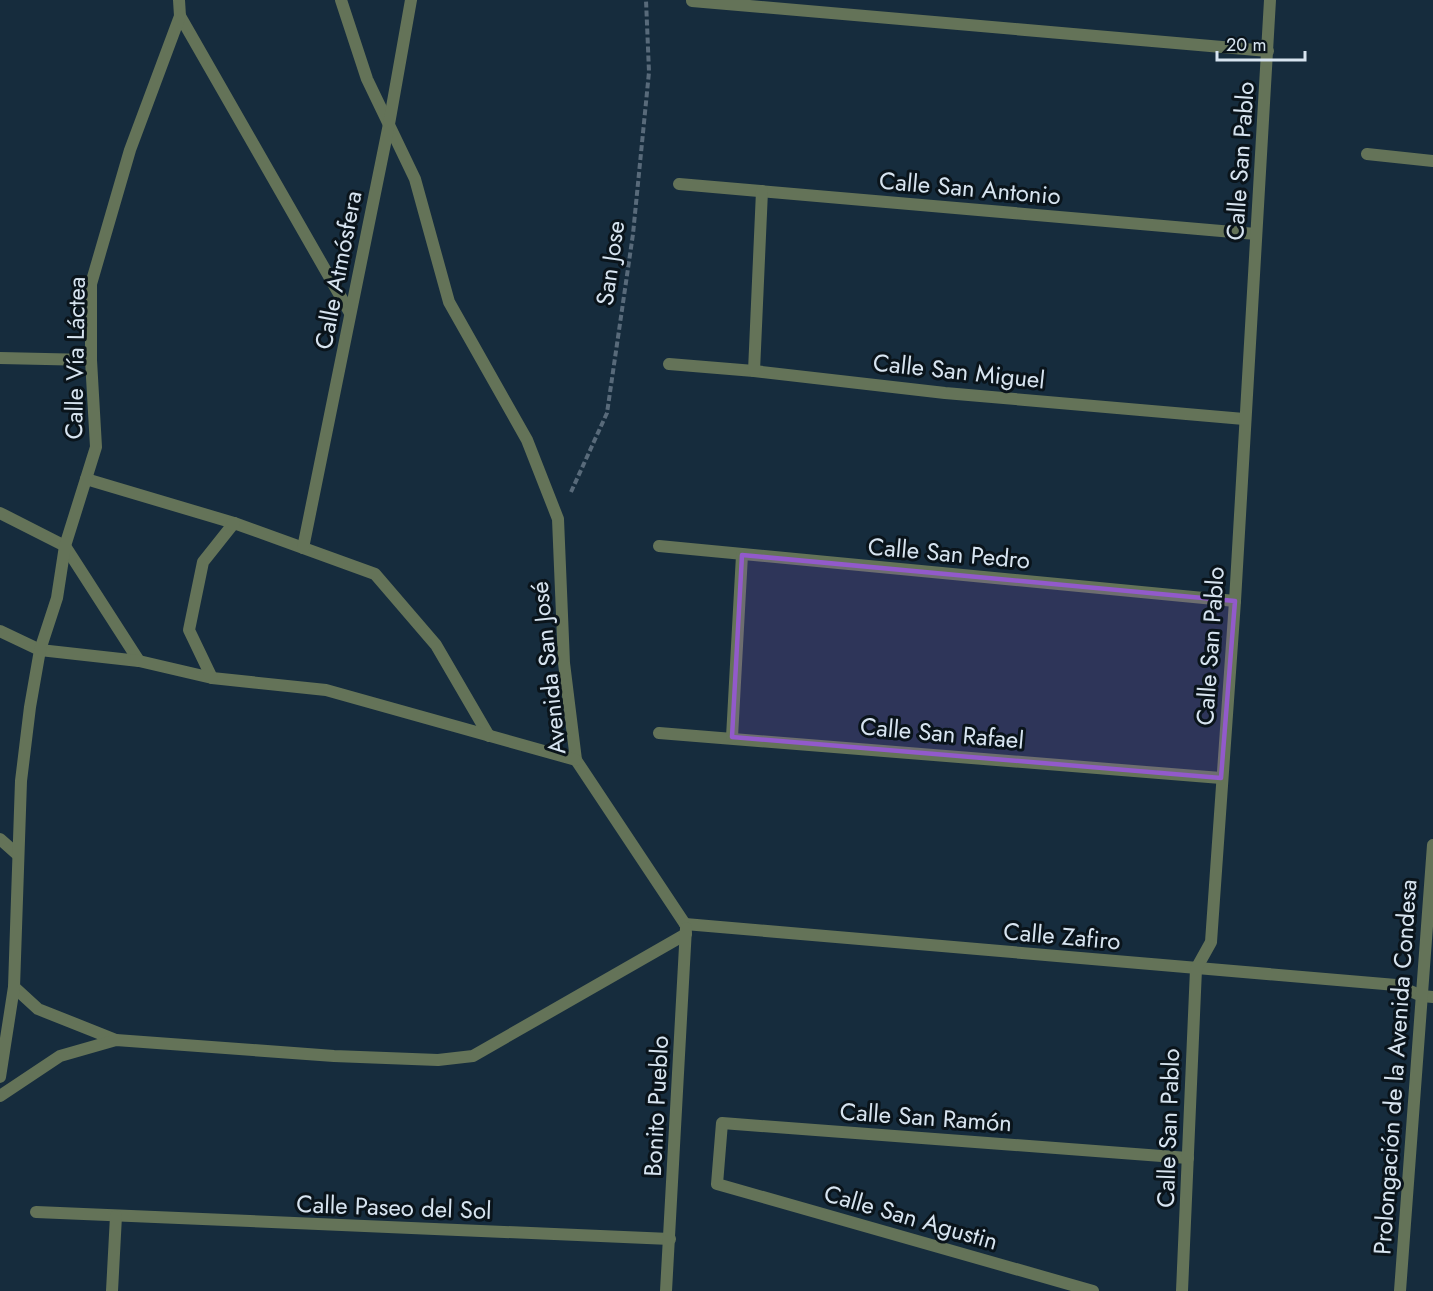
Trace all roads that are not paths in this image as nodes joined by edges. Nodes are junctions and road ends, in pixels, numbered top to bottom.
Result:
1 (179, 0) edge
2 (341, 0) edge
3 (411, 0) edge
4 (1270, 0) edge
5 (692, 1) edge
6 (775, 4) edge
7 (180, 16) junction
8 (1268, 51) junction
9 (389, 124) junction
10 (1367, 154) dead end
11 (1433, 161) edge
12 (679, 184) dead end
13 (762, 191) junction
14 (1256, 234) junction
15 (350, 313) junction
16 (0, 358) edge
17 (92, 360) junction
18 (669, 364) dead end
19 (754, 370) junction
20 (1244, 419) junction
21 (86, 479) junction
22 (0, 513) edge
23 (234, 524) junction
24 (65, 546) junction
25 (659, 546) dead end
26 (303, 548) junction
27 (742, 555) junction
28 (1235, 601) junction
29 (0, 631) edge
30 (40, 650) junction
31 (139, 661) junction
32 (212, 678) junction
33 (659, 733) dead end
34 (489, 736) junction
35 (732, 737) junction
36 (576, 760) junction
37 (1221, 778) junction
38 (0, 839) edge
39 (1433, 845) edge
40 (18, 855) junction
41 (686, 929) junction
42 (1196, 969) junction
43 (14, 987) junction
44 (1428, 997) edge
45 (116, 1040) junction
46 (0, 1077) edge
47 (0, 1096) edge
48 (1188, 1158) junction
49 (717, 1184) joint
50 (36, 1212) dead end
51 (116, 1216) junction
52 (670, 1239) junction
53 (112, 1291) edge
54 (666, 1291) edge
55 (1093, 1291) edge
56 (1182, 1291) edge
57 (1400, 1291) edge

1 - 7 street, Calle Vía Láctea
2 - 9 street, Avenida San José
3 - 9 street, Calle Atmósfera
4 - 8 street, Calle San Pablo
5 - 6 street
6 - 8 street
7 - 15 street
7 - 17 street, Calle Vía Láctea
8 - 14 street, Calle San Pablo
9 - 15 street, Calle Atmósfera
9 - 36 street, Avenida San José
10 - 11 street
12 - 13 street, Calle San Antonio
13 - 14 street, Calle San Antonio
13 - 19 street
14 - 20 street, Calle San Pablo
15 - 26 street, Calle Atmósfera
16 - 17 street
17 - 21 street, Calle Vía Láctea
18 - 19 street, Calle San Miguel
19 - 20 street, Calle San Miguel
20 - 28 street, Calle San Pablo
21 - 23 street
21 - 24 street, Calle Vía Láctea
22 - 24 street
23 - 26 street
23 - 32 street
24 - 30 street, Calle Vía Láctea
24 - 31 street
25 - 27 street, Calle San Pedro
26 - 34 street
27 - 28 street, Calle San Pedro
27 - 35 street
28 - 37 street, Calle San Pablo
29 - 30 street
30 - 31 street
30 - 40 street, Calle Vía Láctea
31 - 32 street
32 - 34 street
33 - 35 street, Calle San Rafael
34 - 36 street
35 - 37 street, Calle San Rafael
36 - 41 street, Avenida San José
37 - 42 street, Calle San Pablo
38 - 40 street
39 - 44 street, Prolongación de la Avenida Condesa
40 - 43 street, Calle Vía Láctea
41 - 42 street, Calle Zafiro
41 - 45 street
41 - 52 street, Bonito Pueblo
42 - 44 street, Calle Zafiro
42 - 48 street, Calle San Pablo
43 - 45 street
43 - 46 street, Calle Vía Láctea
44 - 57 street, Prolongación de la Avenida Condesa
45 - 47 street
48 - 49 street, Calle San Ramón
48 - 56 street, Calle San Pablo
49 - 55 street, Calle San Agustin
50 - 51 street, Calle Paseo del Sol
51 - 52 street, Calle Paseo del Sol
51 - 53 street
52 - 54 street, Bonito Pueblo

